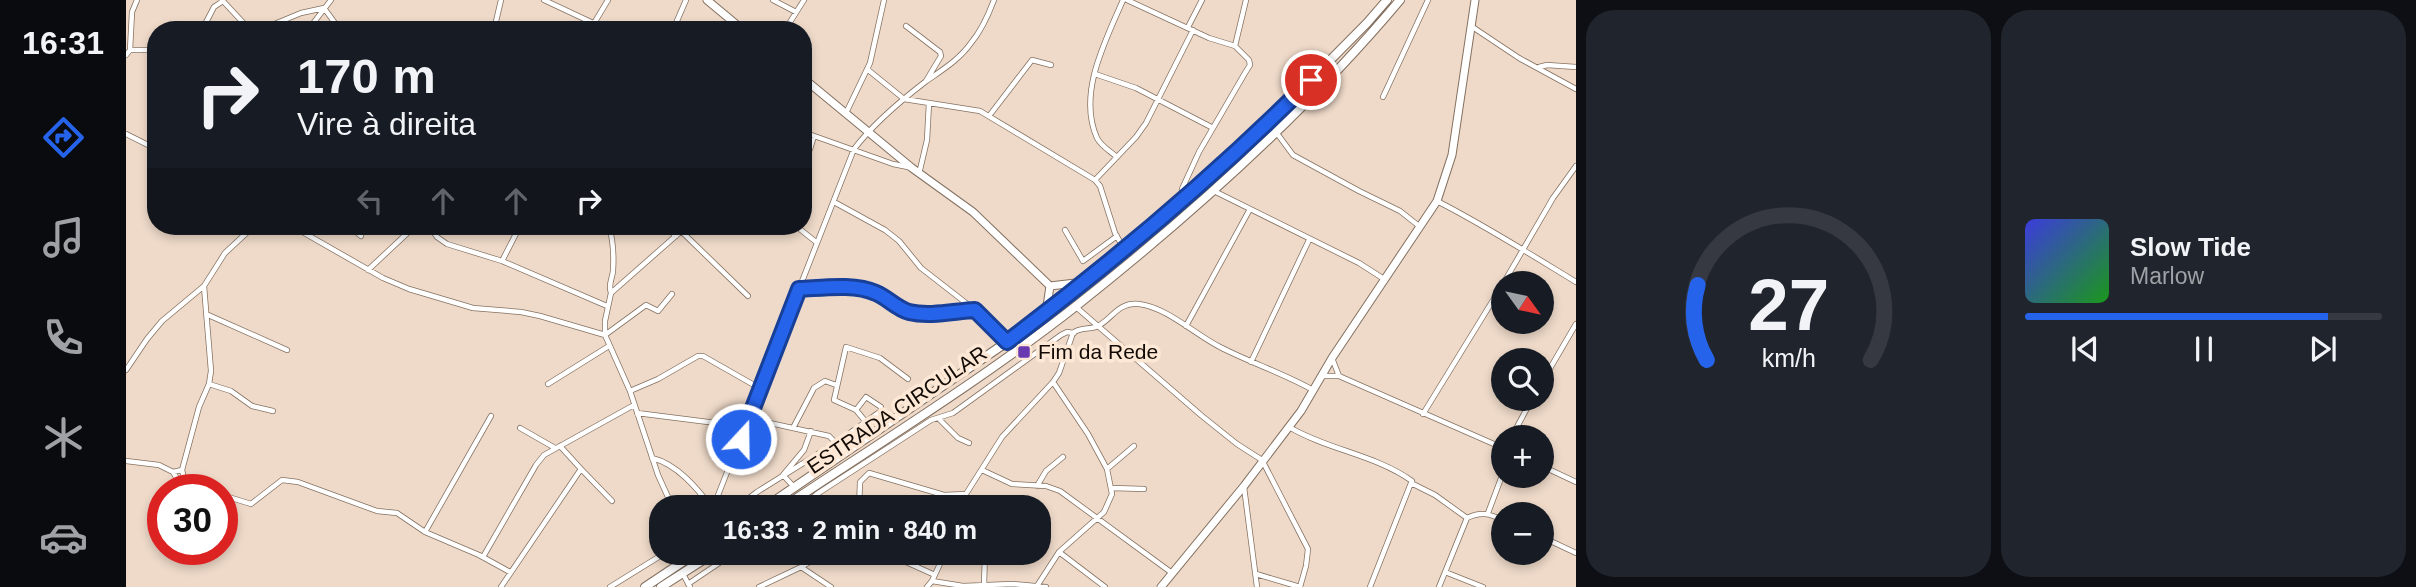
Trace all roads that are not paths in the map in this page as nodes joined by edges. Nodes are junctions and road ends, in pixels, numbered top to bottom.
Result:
1 (137, 0) edge
2 (223, 0) edge
3 (331, 0) edge
4 (501, 0) edge
5 (544, 0) edge
6 (608, 0) edge
7 (686, 0) edge
8 (707, 0) edge
9 (773, 0) edge
10 (804, 0) edge
11 (884, 0) edge
12 (994, 0) edge
13 (1125, 0) edge
14 (1202, 0) edge
15 (1246, 0) edge
16 (1387, 0) edge
17 (1400, 0) edge
18 (1429, 0) edge
19 (1475, 0) edge
20 (324, 8) junction
21 (796, 12) junction
22 (207, 21) edge
23 (242, 21) edge
24 (282, 21) edge
25 (315, 21) edge
26 (333, 21) edge
27 (496, 21) edge
28 (591, 21) edge
29 (594, 21) edge
30 (677, 21) edge
31 (732, 21) edge
32 (790, 21) edge
33 (906, 26) dead end
34 (1470, 26) junction
35 (1191, 28) junction
36 (1235, 46) junction
37 (147, 51) edge
38 (128, 53) edge
39 (1051, 65) dead end
40 (1576, 67) edge
41 (1538, 68) junction
42 (867, 69) junction
43 (1095, 74) junction
44 (925, 82) junction
45 (812, 85) edge
46 (1576, 89) edge
47 (1383, 97) dead end
48 (904, 99) junction
49 (1159, 99) junction
50 (929, 103) junction
51 (846, 113) junction
52 (989, 116) junction
53 (1213, 128) junction
54 (869, 130) junction
55 (1275, 132) junction
56 (126, 134) edge
57 (814, 135) joint
58 (812, 142) edge
59 (147, 144) edge
60 (854, 149) junction
61 (1116, 157) junction
62 (1576, 166) edge
63 (912, 168) junction
64 (919, 174) junction
65 (1095, 180) junction
66 (1182, 189) dead end
67 (1213, 190) junction
68 (1437, 201) junction
69 (834, 202) junction
70 (1250, 209) junction
71 (1419, 226) junction
72 (1065, 230) dead end
73 (244, 235) edge
74 (308, 235) edge
75 (405, 235) edge
76 (436, 235) edge
77 (515, 235) edge
78 (611, 235) edge
79 (685, 235) edge
80 (807, 235) edge
81 (676, 236) edge
82 (1117, 236) junction
83 (1309, 240) junction
84 (816, 242) junction
85 (1522, 249) junction
86 (1124, 250) junction
87 (502, 261) junction
88 (368, 270) junction
89 (1510, 271) edge
90 (1384, 279) junction
91 (1084, 282) junction
92 (1576, 282) edge
93 (204, 286) junction
94 (1050, 286) junction
95 (799, 289) junction
96 (611, 293) junction
97 (672, 294) dead end
98 (748, 296) dead end
99 (1491, 304) edge
100 (607, 306) junction
101 (1075, 307) junction
102 (975, 310) junction
103 (1046, 313) junction
104 (206, 314) junction
105 (1576, 324) edge
106 (1097, 326) junction
107 (1186, 326) junction
108 (1074, 332) junction
109 (605, 335) junction
110 (1007, 342) junction
111 (609, 346) junction
112 (287, 350) dead end
113 (1332, 358) junction
114 (1251, 362) junction
115 (1554, 362) edge
116 (126, 370) edge
117 (1321, 376) junction
118 (1339, 376) junction
119 (908, 379) dead end
120 (1053, 382) junction
121 (209, 384) junction
122 (548, 384) dead end
123 (836, 385) junction
124 (761, 389) junction
125 (1312, 390) junction
126 (630, 391) junction
127 (634, 405) junction
128 (856, 410) junction
129 (273, 411) dead end
130 (637, 413) junction
131 (1423, 414) junction
132 (491, 416) dead end
133 (938, 418) junction
134 (748, 422) junction
135 (866, 422) junction
136 (1289, 427) junction
137 (520, 428) dead end
138 (793, 428) junction
139 (811, 431) junction
140 (837, 442) junction
141 (969, 443) dead end
142 (1491, 443) edge
143 (1134, 446) dead end
144 (557, 447) junction
145 (846, 452) junction
146 (1063, 457) dead end
147 (652, 458) junction
148 (857, 458) junction
149 (1262, 460) junction
150 (126, 461) edge
151 (859, 467) junction
152 (581, 469) junction
153 (1107, 469) junction
154 (182, 470) junction
155 (982, 470) junction
156 (173, 472) joint
157 (1554, 472) edge
158 (183, 474) edge
159 (783, 475) junction
160 (860, 482) junction
161 (1413, 482) junction
162 (1576, 482) edge
163 (1037, 486) junction
164 (1244, 486) junction
165 (794, 487) junction
166 (1112, 488) junction
167 (1497, 488) edge
168 (1144, 489) dead end
169 (966, 494) joint
170 (668, 495) edge
171 (701, 495) edge
172 (717, 495) edge
173 (755, 495) edge
174 (783, 495) edge
175 (802, 495) edge
176 (816, 495) edge
177 (860, 495) edge
178 (238, 499) edge
179 (612, 501) dead end
180 (1488, 513) junction
181 (1491, 514) edge
182 (1467, 517) junction
183 (1097, 518) junction
184 (425, 532) junction
185 (1554, 543) edge
186 (1059, 552) junction
187 (1576, 553) edge
188 (483, 557) junction
189 (649, 563) edge
190 (677, 565) edge
191 (696, 565) edge
192 (717, 565) edge
193 (804, 565) edge
194 (913, 565) edge
195 (940, 565) edge
196 (986, 565) edge
197 (801, 567) junction
198 (510, 572) junction
199 (1445, 572) junction
200 (1172, 573) junction
201 (683, 574) junction
202 (1256, 574) junction
203 (935, 575) junction
204 (932, 581) junction
205 (689, 585) edge
206 (987, 586) edge
207 (1037, 586) edge
208 (501, 587) edge
209 (610, 587) edge
210 (645, 587) edge
211 (662, 587) edge
212 (759, 587) edge
213 (831, 587) edge
214 (927, 587) edge
215 (1046, 587) edge
216 (1105, 587) edge
217 (1161, 587) edge
218 (1257, 587) edge
219 (1301, 587) edge
220 (1370, 587) edge
221 (1439, 587) edge
222 (1483, 587) edge

1 - 38 street
2 - 22 street
2 - 23 street
3 - 20 street
4 - 27 street
5 - 28 street
6 - 29 street
7 - 30 street
8 - 31 street
9 - 21 street
10 - 21 street
11 - 42 street
12 - 44 street
13 - 35 street
13 - 43 street
14 - 35 street
15 - 36 street
16 - 86 main road, ESTRADA CIRCULAR
17 - 55 main road, ESTRADA CIRCULAR
18 - 47 street
19 - 34 street
20 - 24 street
20 - 25 street
20 - 26 street
21 - 32 street
33 - 44 street
34 - 41 street
34 - 68 street
35 - 36 street
35 - 49 street
36 - 53 street
37 - 38 street
39 - 52 street
40 - 41 street
41 - 46 street
42 - 48 street
42 - 51 street
43 - 49 street
43 - 61 street
44 - 48 street
45 - 51 street
48 - 50 street
48 - 54 street
49 - 53 street
49 - 61 street
50 - 52 street
50 - 64 street
51 - 54 street
52 - 65 street
53 - 66 street
54 - 60 street
54 - 63 street
55 - 67 main road, ESTRADA CIRCULAR
55 - 71 street
56 - 59 street
57 - 58 street
57 - 60 street
60 - 63 street
60 - 69 street
61 - 65 street
62 - 85 street
63 - 64 street
64 - 94 street
65 - 82 street
67 - 70 street
67 - 101 main road, ESTRADA CIRCULAR
68 - 71 street
68 - 85 street
69 - 84 street
69 - 102 street
70 - 83 street
70 - 107 street
71 - 90 street
72 - 82 street
73 - 93 street
74 - 88 street
75 - 88 street
76 - 87 street
77 - 87 street
78 - 96 street
79 - 98 street
80 - 84 street
81 - 96 street
82 - 86 street
83 - 90 street
83 - 114 street
84 - 95 street
85 - 89 street
85 - 92 street
86 - 91 main road, ESTRADA CIRCULAR
87 - 100 street
88 - 109 street
90 - 113 street
91 - 94 street
91 - 103 main road, ESTRADA CIRCULAR
93 - 104 street
93 - 116 street
94 - 103 street
95 - 102 street
95 - 124 street
96 - 100 street
97 - 109 street
99 - 131 street
100 - 109 street
101 - 106 street
101 - 148 main road, ESTRADA CIRCULAR
102 - 110 street
103 - 110 main road, ESTRADA CIRCULAR
104 - 112 street
104 - 121 street
105 - 115 street
106 - 107 street
106 - 108 street
106 - 149 street
107 - 114 street
108 - 120 street
108 - 133 street
109 - 111 street
110 - 145 main road, ESTRADA CIRCULAR
111 - 122 street
111 - 126 street
113 - 117 street
113 - 118 street
114 - 125 street
117 - 118 street
117 - 125 street
118 - 131 street
119 - 123 street
120 - 153 street
120 - 155 street
121 - 129 street
121 - 154 street
123 - 128 street
123 - 138 street
124 - 126 street
124 - 134 street
125 - 136 street
126 - 127 street
127 - 130 street
127 - 144 street
128 - 135 street
128 - 135 street
130 - 134 street
130 - 147 street
131 - 142 street
132 - 184 street
133 - 141 street
133 - 151 street
134 - 138 street
134 - 172 street
135 - 140 street
136 - 149 street
136 - 161 street
137 - 144 street
138 - 139 street
139 - 140 street
139 - 159 street
140 - 145 street
140 - 159 street
143 - 153 street
144 - 152 street
144 - 188 street
145 - 165 main road, ESTRADA CIRCULAR
146 - 163 street
147 - 170 street
147 - 171 street
148 - 151 street
148 - 175 main road, ESTRADA CIRCULAR
149 - 164 street
149 - 219 street
150 - 156 street
151 - 160 street
151 - 176 street
152 - 179 street
152 - 198 street
153 - 166 street
154 - 156 street
154 - 158 street
155 - 163 street
155 - 169 street
157 - 162 street
159 - 165 street
159 - 173 street
160 - 169 street
160 - 177 street
161 - 182 street
161 - 220 street
163 - 183 street
164 - 200 street
164 - 202 street
165 - 174 main road, ESTRADA CIRCULAR
166 - 168 street
166 - 183 street
167 - 180 street
178 - 184 street
180 - 181 street
180 - 182 street
182 - 199 street
183 - 186 street
183 - 200 street
184 - 188 street
185 - 187 street
186 - 207 street
186 - 216 street
188 - 198 street
189 - 209 street
190 - 210 main road
191 - 201 main road
192 - 205 street
193 - 197 street
194 - 203 street
195 - 203 street
196 - 206 street
197 - 212 street
197 - 213 street
198 - 208 street
199 - 221 street
199 - 222 street
200 - 217 street
201 - 205 street
201 - 211 main road
202 - 218 street
202 - 219 street
203 - 204 street
204 - 206 street
204 - 214 street
206 - 207 street
207 - 215 street

